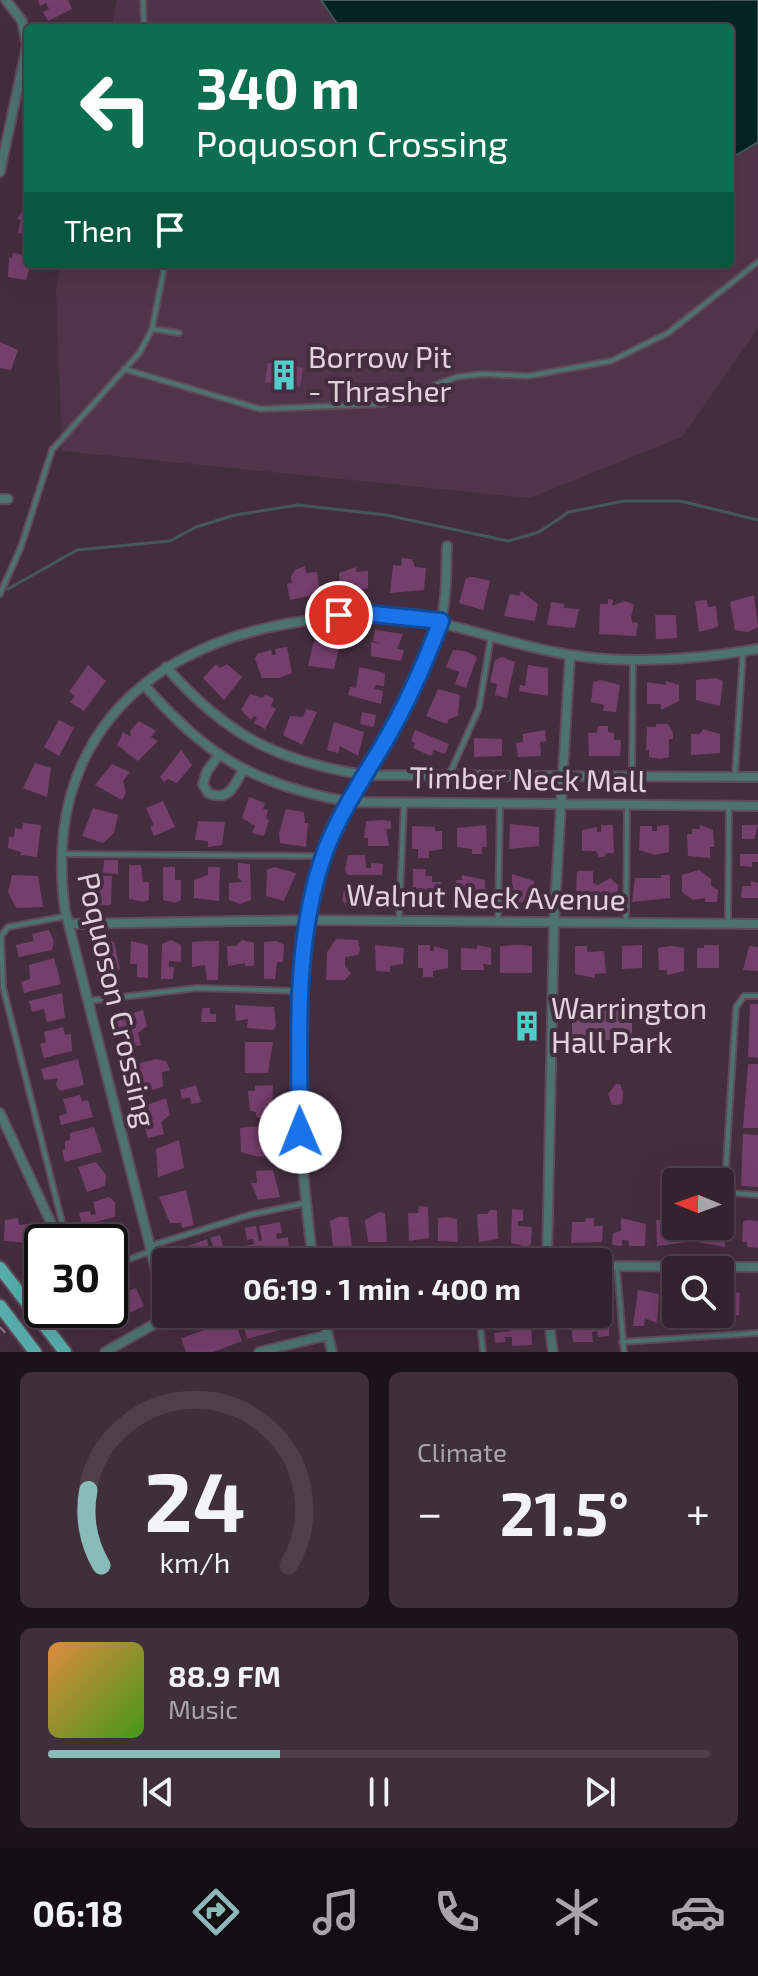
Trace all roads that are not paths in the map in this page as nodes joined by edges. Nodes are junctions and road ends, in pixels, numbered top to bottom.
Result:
1 (6, 0) edge
2 (143, 0) edge
3 (144, 24) edge
4 (24, 31) edge
5 (24, 59) edge
6 (0, 172) edge
7 (758, 262) edge
8 (164, 268) edge
9 (152, 329) junction
10 (179, 333) dead end
11 (124, 369) junction
12 (447, 546) dead end
13 (0, 594) edge
14 (441, 621) junction
15 (491, 635) junction
16 (758, 649) edge
17 (743, 652) junction
18 (570, 655) junction
19 (633, 658) junction
20 (166, 667) junction
21 (144, 685) junction
22 (219, 755) junction
23 (243, 770) junction
24 (365, 775) junction
25 (449, 775) junction
26 (563, 776) junction
27 (632, 777) junction
28 (735, 777) junction
29 (758, 777) edge
30 (349, 802) junction
31 (404, 803) junction
32 (500, 804) junction
33 (561, 804) junction
34 (627, 805) junction
35 (729, 806) junction
36 (758, 806) edge
37 (61, 853) junction
38 (324, 856) junction
39 (68, 920) junction
40 (307, 920) junction
41 (399, 921) junction
42 (498, 921) junction
43 (554, 922) junction
44 (626, 923) junction
45 (728, 924) junction
46 (758, 924) edge
47 (301, 991) junction
48 (758, 996) edge
49 (88, 1001) junction
50 (0, 1113) edge
51 (758, 1195) edge
52 (306, 1203) junction
53 (51, 1224) edge
54 (62, 1224) edge
55 (311, 1248) edge
56 (547, 1248) edge
57 (151, 1249) junction
58 (152, 1253) edge
59 (128, 1259) edge
60 (612, 1266) edge
61 (617, 1266) junction
62 (758, 1267) edge
63 (0, 1268) edge
64 (0, 1306) edge
65 (152, 1323) edge
66 (326, 1328) edge
67 (480, 1328) edge
68 (550, 1328) edge
69 (758, 1333) edge
70 (328, 1335) junction
71 (622, 1342) junction
72 (35, 1352) edge
73 (65, 1352) edge
74 (105, 1352) edge
75 (259, 1352) edge
76 (332, 1352) edge
77 (483, 1352) edge
78 (553, 1352) edge
79 (624, 1352) edge

1 - 4 street
2 - 3 lane
5 - 6 street
7 - 11 lane
8 - 9 lane
9 - 10 lane
9 - 11 lane
11 - 13 lane
12 - 14 street
14 - 15 street, Poquoson Crossing
14 - 20 street, Poquoson Crossing
14 - 24 street
15 - 18 street, Poquoson Crossing
15 - 25 lane
16 - 17 street, Poquoson Crossing
17 - 19 street, Poquoson Crossing
17 - 28 lane
18 - 19 street, Poquoson Crossing
18 - 26 street
19 - 27 lane
20 - 21 street, Poquoson Crossing
20 - 24 street, Timber Neck Mall
21 - 22 street, Timber Neck Mall
21 - 37 street, Poquoson Crossing
22 - 23 street, Timber Neck Mall
22 - 23 street
23 - 30 street, Timber Neck Mall
24 - 25 street, Timber Neck Mall
24 - 30 street
25 - 26 street, Timber Neck Mall
26 - 27 street, Timber Neck Mall
26 - 33 street
27 - 28 street, Timber Neck Mall
28 - 29 street, Timber Neck Mall
30 - 31 street, Timber Neck Mall
30 - 38 street
31 - 32 street, Timber Neck Mall
31 - 41 lane
32 - 33 street, Timber Neck Mall
32 - 42 lane
33 - 34 street, Timber Neck Mall
33 - 43 street
34 - 35 street, Timber Neck Mall
34 - 44 lane
35 - 36 street, Timber Neck Mall
35 - 45 lane
37 - 38 lane
37 - 39 street, Poquoson Crossing
38 - 40 street
39 - 40 street, Walnut Neck Avenue
39 - 49 street, Poquoson Crossing
39 - 54 lane
40 - 41 street, Walnut Neck Avenue
40 - 47 street
41 - 42 street, Walnut Neck Avenue
42 - 43 street, Walnut Neck Avenue
43 - 44 street, Walnut Neck Avenue
43 - 56 street
44 - 45 street, Walnut Neck Avenue
45 - 46 street, Walnut Neck Avenue
47 - 49 lane
47 - 52 street
48 - 51 lane
49 - 57 street, Poquoson Crossing
50 - 53 street
52 - 55 street
52 - 57 lane
57 - 58 street, Poquoson Crossing
57 - 59 lane
60 - 61 street
61 - 62 street
61 - 71 lane
63 - 73 main road
64 - 72 main road
65 - 74 street
66 - 70 street
67 - 77 lane
68 - 78 street
69 - 71 lane
70 - 75 street
70 - 76 street
71 - 79 lane

